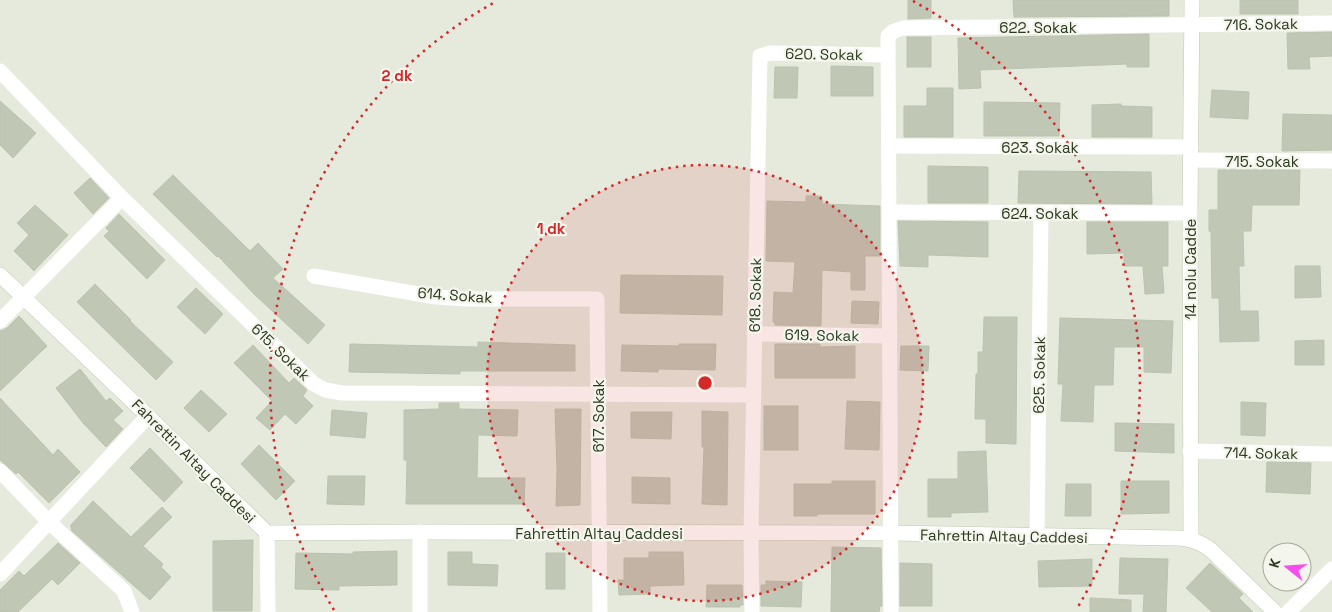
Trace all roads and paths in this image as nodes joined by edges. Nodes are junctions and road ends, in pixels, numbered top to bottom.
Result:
1 (1192, 0) edge
2 (1332, 23) edge
3 (1191, 26) junction
4 (888, 54) junction
5 (760, 56) joint
6 (0, 71) edge
7 (889, 146) junction
8 (1191, 154) junction
9 (1332, 161) edge
10 (122, 198) junction
11 (889, 212) junction
12 (1041, 213) junction
13 (1190, 214) junction
14 (0, 275) edge
15 (314, 276) dead end
16 (24, 297) junction
17 (597, 299) joint
18 (0, 321) edge
19 (754, 334) junction
20 (890, 336) junction
21 (598, 395) junction
22 (753, 395) junction
23 (148, 416) junction
24 (1190, 451) junction
25 (1332, 454) edge
26 (0, 471) edge
27 (49, 522) junction
28 (420, 532) junction
29 (267, 533) junction
30 (598, 533) junction
31 (751, 534) junction
32 (891, 534) junction
33 (1037, 537) junction
34 (1191, 539) junction
35 (1332, 569) edge
36 (0, 574) edge
37 (132, 612) edge
38 (268, 612) edge
39 (420, 612) edge
40 (600, 612) edge
41 (752, 612) edge
42 (891, 612) edge
43 (1276, 612) edge
44 (1288, 612) edge

1 - 3 street, 14 nolu Cadde
2 - 3 street, 716. Sokak
3 - 4 street, 622. Sokak
3 - 8 street, 14 nolu Cadde
4 - 5 street, 620. Sokak
4 - 7 street
5 - 19 street, 618. Sokak
6 - 10 street, 615. Sokak
7 - 8 street, 623. Sokak
7 - 11 street
8 - 9 street, 715. Sokak
8 - 13 street, 14 nolu Cadde
10 - 16 street
10 - 21 street, 615. Sokak
11 - 12 street, 624. Sokak
11 - 20 street
12 - 13 street, 624. Sokak
12 - 33 street, 625. Sokak
13 - 24 street, 14 nolu Cadde
14 - 16 street, Fahrettin Altay Caddesi
15 - 17 street, 614. Sokak
16 - 18 street
16 - 23 street, Fahrettin Altay Caddesi
17 - 21 street, 617. Sokak
19 - 20 street, 619. Sokak
19 - 22 street, 618. Sokak
20 - 32 street
21 - 22 street, 615. Sokak
21 - 30 street, 617. Sokak
22 - 31 street, 618. Sokak
23 - 27 street
23 - 29 street, Fahrettin Altay Caddesi
24 - 25 street, 714. Sokak
24 - 34 street, 14 nolu Cadde
26 - 27 street
27 - 36 street
27 - 37 street
28 - 29 street, Fahrettin Altay Caddesi
28 - 30 street, Fahrettin Altay Caddesi
28 - 39 street
29 - 38 street
30 - 31 street, Fahrettin Altay Caddesi
30 - 40 street, 617. Sokak
31 - 32 street, Fahrettin Altay Caddesi
31 - 41 street, 618. Sokak
32 - 33 street, Fahrettin Altay Caddesi
32 - 42 street
33 - 34 street, Fahrettin Altay Caddesi
34 - 43 street, Fahrettin Altay Caddesi
35 - 44 street

